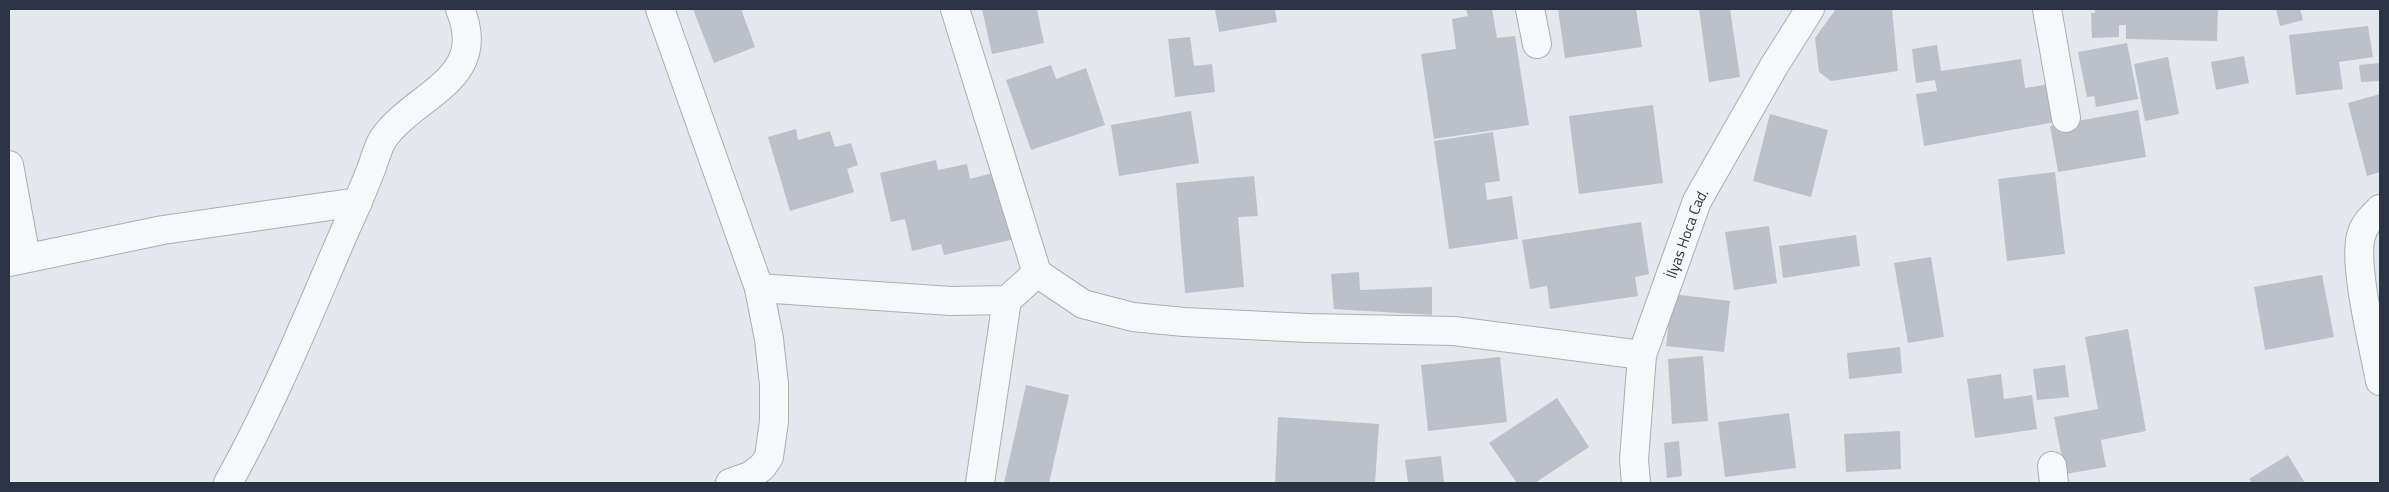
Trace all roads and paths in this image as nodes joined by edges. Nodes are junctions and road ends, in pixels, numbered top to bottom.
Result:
1 (460, 9) edge
2 (660, 9) edge
3 (955, 9) edge
4 (1530, 9) edge
5 (1810, 9) edge
6 (2047, 9) edge
7 (1537, 44) dead end
8 (2066, 118) dead end
9 (9, 165) edge
10 (358, 202) junction
11 (2380, 209) edge
12 (18, 260) edge
13 (1037, 273) junction
14 (759, 288) junction
15 (1007, 300) junction
16 (1642, 355) junction
17 (2380, 381) edge
18 (228, 483) edge
19 (730, 483) edge
20 (980, 483) edge
21 (1636, 483) edge

1 - 10 street
2 - 14 street
3 - 13 street
4 - 7 street
5 - 16 street, İlyas Hoca Cad.
6 - 8 street
9 - 12 street
10 - 12 street
10 - 18 street
11 - 17 street
13 - 15 street
13 - 16 street
14 - 15 street
14 - 19 street
15 - 20 street
16 - 21 street, İlyas Hoca Cad.

